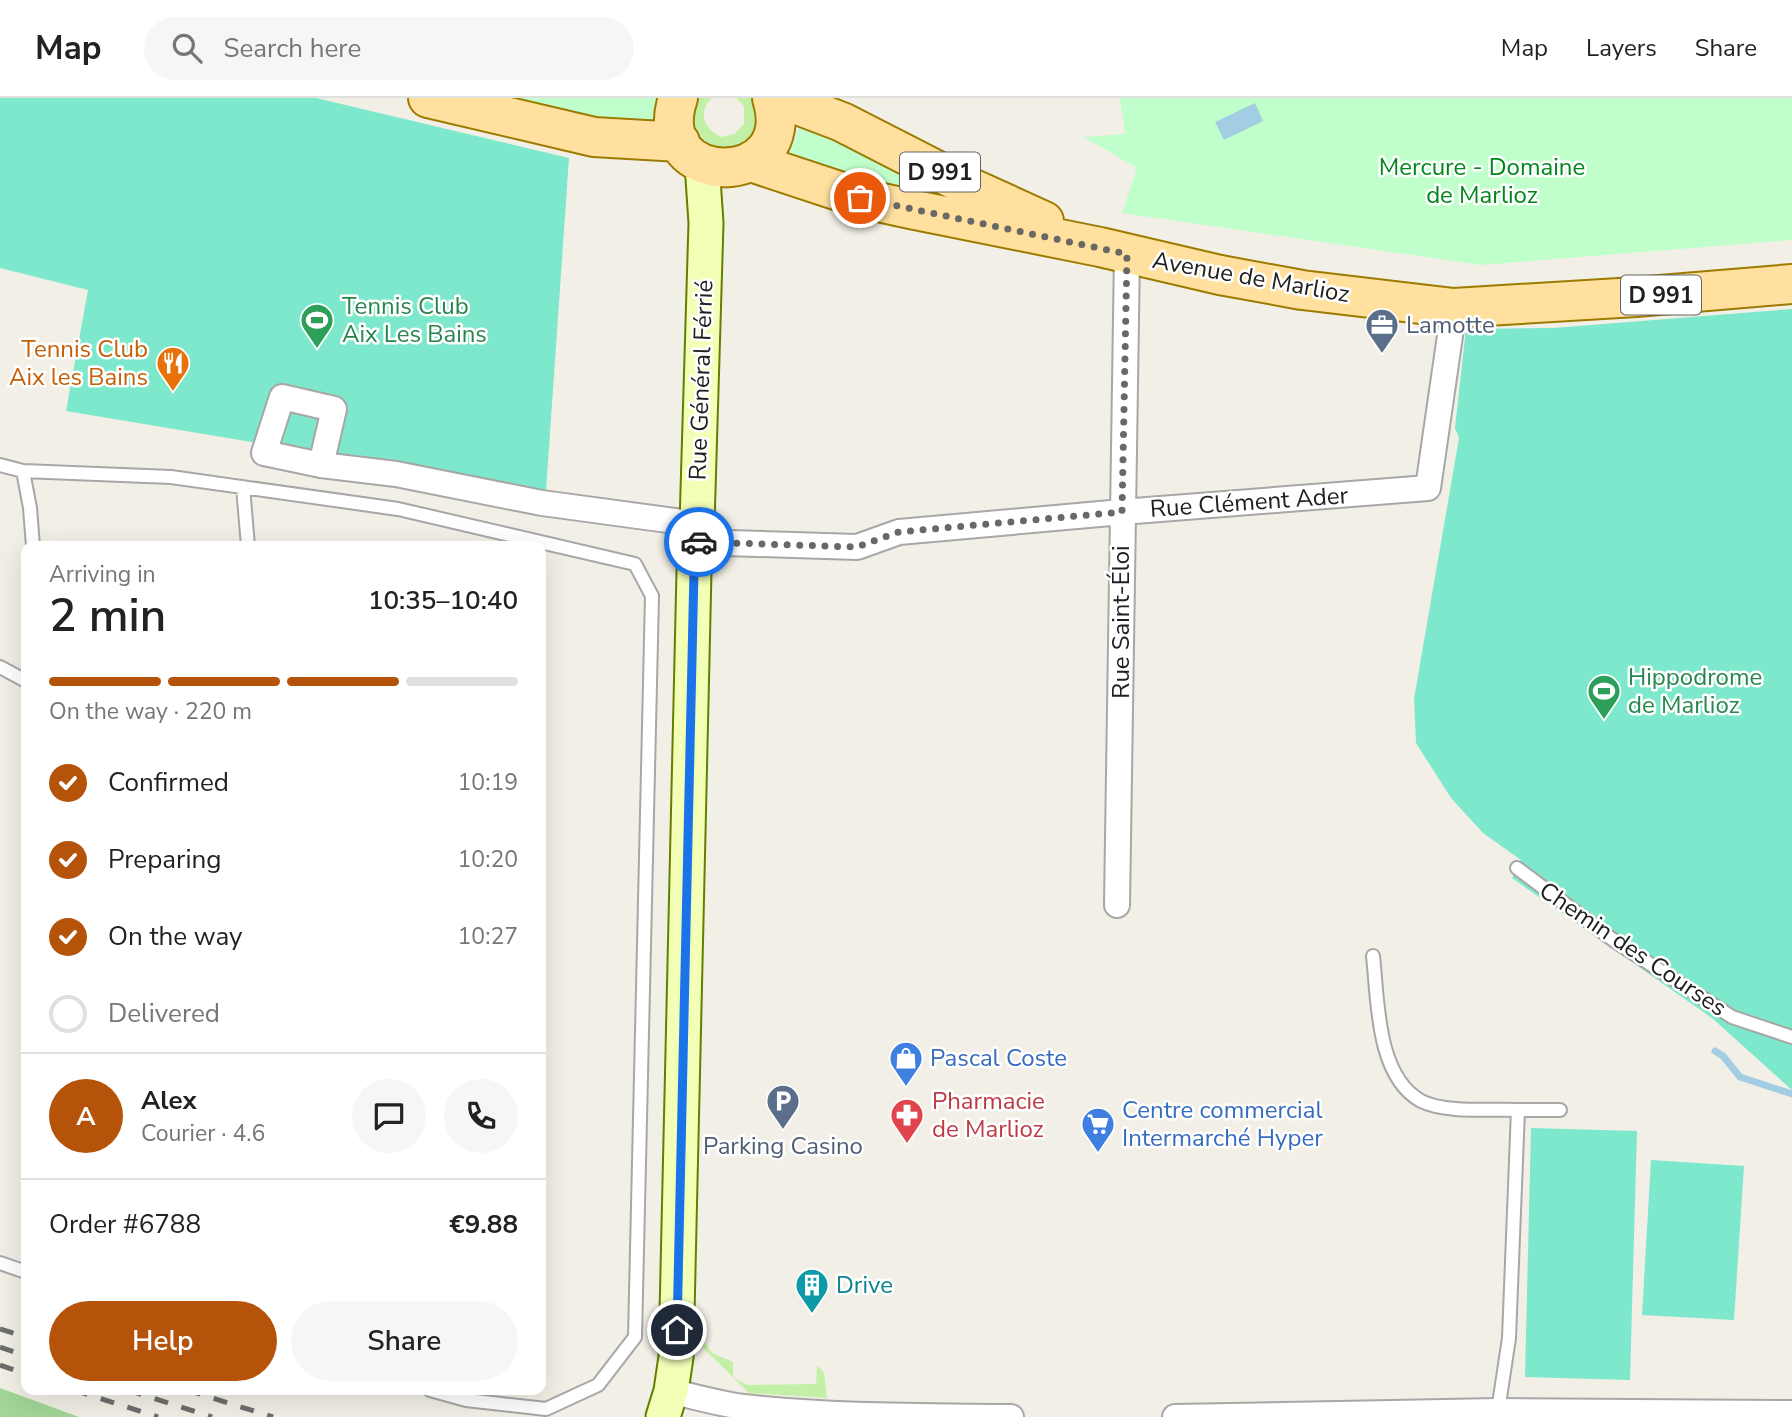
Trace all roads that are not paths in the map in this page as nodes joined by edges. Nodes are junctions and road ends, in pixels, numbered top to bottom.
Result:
1 (429, 98) edge
2 (678, 98) edge
3 (772, 98) edge
4 (779, 98) edge
5 (716, 159) junction
6 (921, 188) junction
7 (1113, 250) junction
8 (1792, 284) edge
9 (1403, 301) junction
10 (1530, 303) junction
11 (1454, 308) junction
12 (321, 465) dead end
13 (0, 466) edge
14 (23, 471) junction
15 (243, 487) junction
16 (1122, 512) junction
17 (696, 533) junction
18 (32, 541) edge
19 (248, 541) edge
20 (536, 541) edge
21 (546, 543) edge
22 (0, 667) edge
23 (21, 678) edge
24 (1517, 868) dead end
25 (1117, 905) dead end
26 (1373, 956) dead end
27 (1792, 1037) edge
28 (1518, 1110) junction
29 (1560, 1110) dead end
30 (0, 1263) edge
31 (21, 1270) edge
32 (448, 1395) edge
33 (667, 1404) edge
34 (1498, 1411) junction
35 (1792, 1413) edge
36 (1011, 1417) edge
37 (1175, 1417) edge

1 - 5 main road, Avenue de Marlioz / D 991
2 - 5 main road
3 - 5 main road
4 - 6 main road, Avenue de Marlioz / D 991
5 - 6 main road, Avenue de Marlioz / D 991
5 - 17 main road, Rue Général Férrié
6 - 7 main road, Avenue de Marlioz / D 991
7 - 9 main road, Avenue de Marlioz / D 991
7 - 16 street, Rue Saint-Éloi
8 - 10 main road, Avenue de Marlioz / D 991
9 - 10 main road, Avenue de Marlioz
9 - 11 main road, Avenue de Marlioz
10 - 11 main road, Avenue de Marlioz
11 - 16 street, Rue Clément Ader
12 - 17 street, Rue Clément Ader
13 - 14 lane
14 - 15 lane
14 - 18 lane
15 - 19 lane
15 - 20 lane
16 - 17 street, Rue Clément Ader
16 - 25 street, Rue Saint-Éloi
17 - 33 main road, Rue Général Férrié
21 - 32 lane
22 - 23 lane
24 - 27 lane, Chemin des Courses
26 - 28 lane
28 - 29 lane
28 - 34 lane
30 - 31 lane
33 - 36 street
34 - 35 street
34 - 37 street

